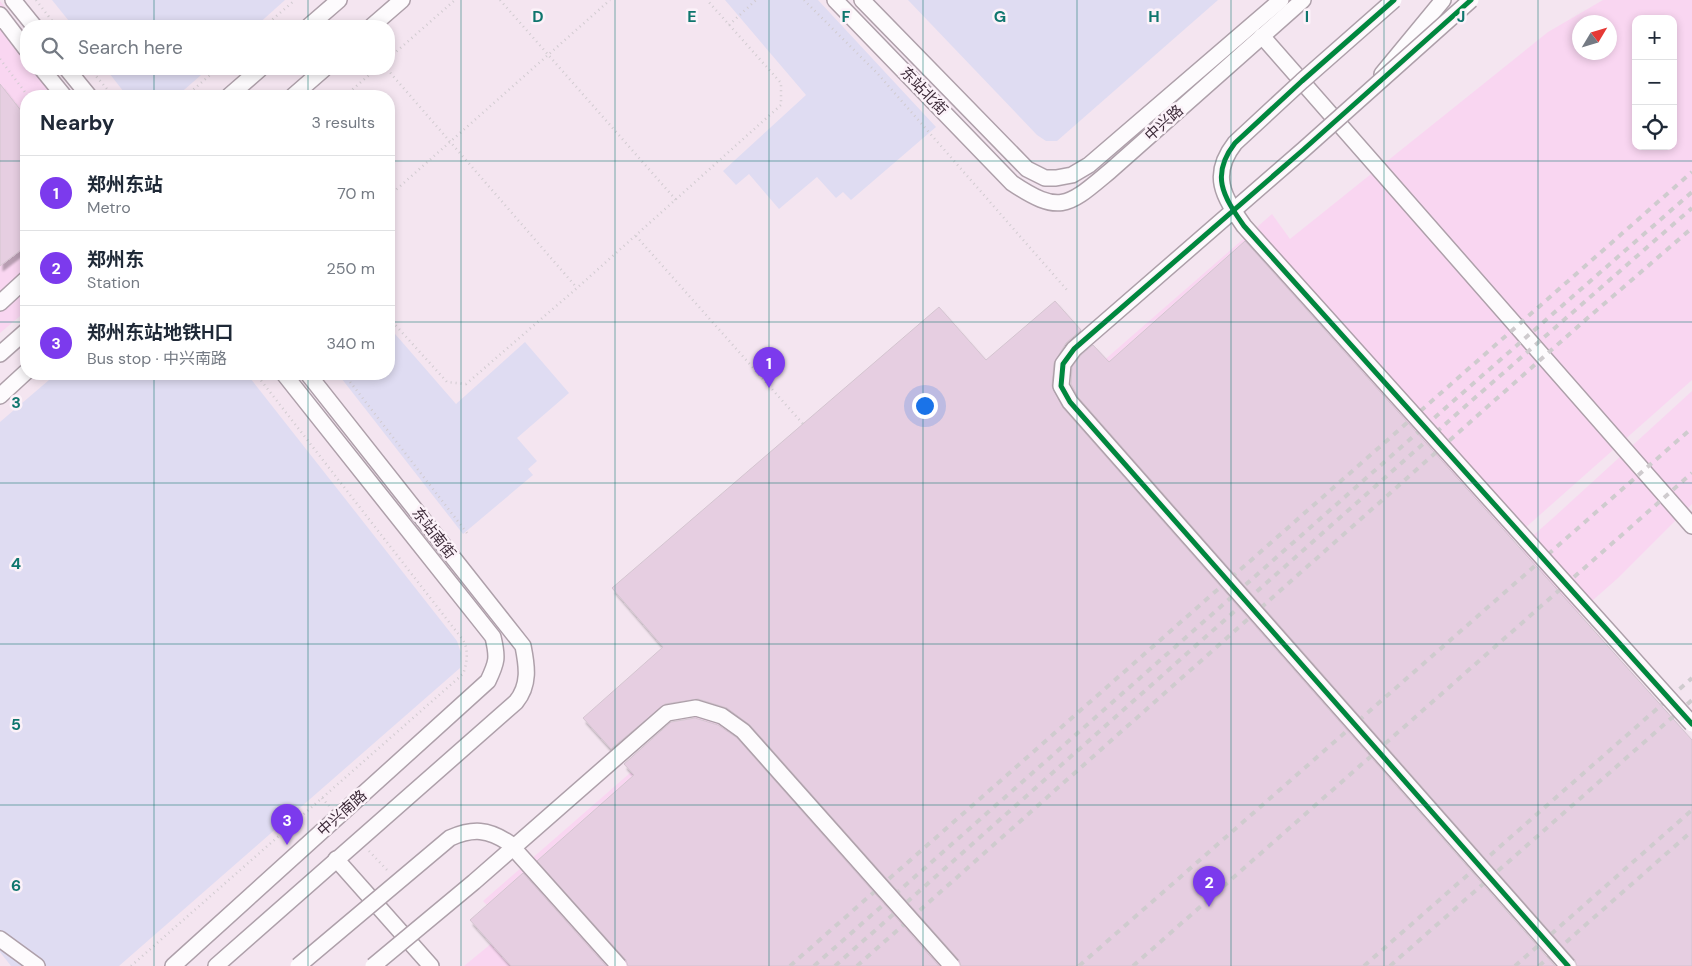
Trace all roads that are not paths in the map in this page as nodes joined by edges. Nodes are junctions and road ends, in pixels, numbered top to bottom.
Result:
1 (13, 0) edge
2 (339, 0) edge
3 (402, 0) edge
4 (835, 0) edge
5 (862, 0) edge
6 (1281, 0) edge
7 (1303, 0) edge
8 (1394, 0) edge
9 (1443, 0) edge
10 (1471, 0) edge
11 (0, 15) edge
12 (29, 20) edge
13 (316, 20) edge
14 (379, 20) edge
15 (1262, 36) junction
16 (20, 41) edge
17 (47, 75) edge
18 (72, 75) edge
19 (253, 75) edge
20 (317, 75) edge
21 (59, 90) edge
22 (84, 90) edge
23 (236, 90) edge
24 (300, 90) edge
25 (1366, 94) junction
26 (1027, 169) joint
27 (1012, 183) joint
28 (20, 285) edge
29 (0, 303) edge
30 (20, 336) edge
31 (0, 354) edge
32 (20, 378) edge
33 (289, 380) edge
34 (313, 380) edge
35 (0, 396) edge
36 (1692, 526) edge
37 (488, 681) joint
38 (516, 702) joint
39 (1692, 724) edge
40 (336, 859) junction
41 (0, 939) edge
42 (174, 965) edge
43 (37, 966) edge
44 (216, 966) edge
45 (298, 966) edge
46 (373, 966) edge
47 (431, 966) edge
48 (619, 966) edge
49 (952, 966) edge
50 (1568, 966) edge

1 - 12 street
2 - 13 street
3 - 14 street
4 - 27 street, 东站北街
5 - 26 street, 东站北街
6 - 26 street, 中兴路
7 - 15 street, 中兴路
8 - 39 street, bridge
9 - 25 street, bridge
10 - 25 street, bridge
11 - 16 street
15 - 27 street, 中兴路
15 - 36 street
17 - 21 street
18 - 22 street
19 - 23 street
20 - 24 street
25 - 50 street, bridge
28 - 29 street
30 - 31 street
32 - 35 street
33 - 37 street, 东站南街
34 - 38 street, 东站南街
37 - 42 street, 中兴南路
38 - 40 street, 中兴南路
40 - 44 street, 中兴南路
40 - 47 street
41 - 43 street
45 - 48 street, bridge
46 - 49 street, bridge

